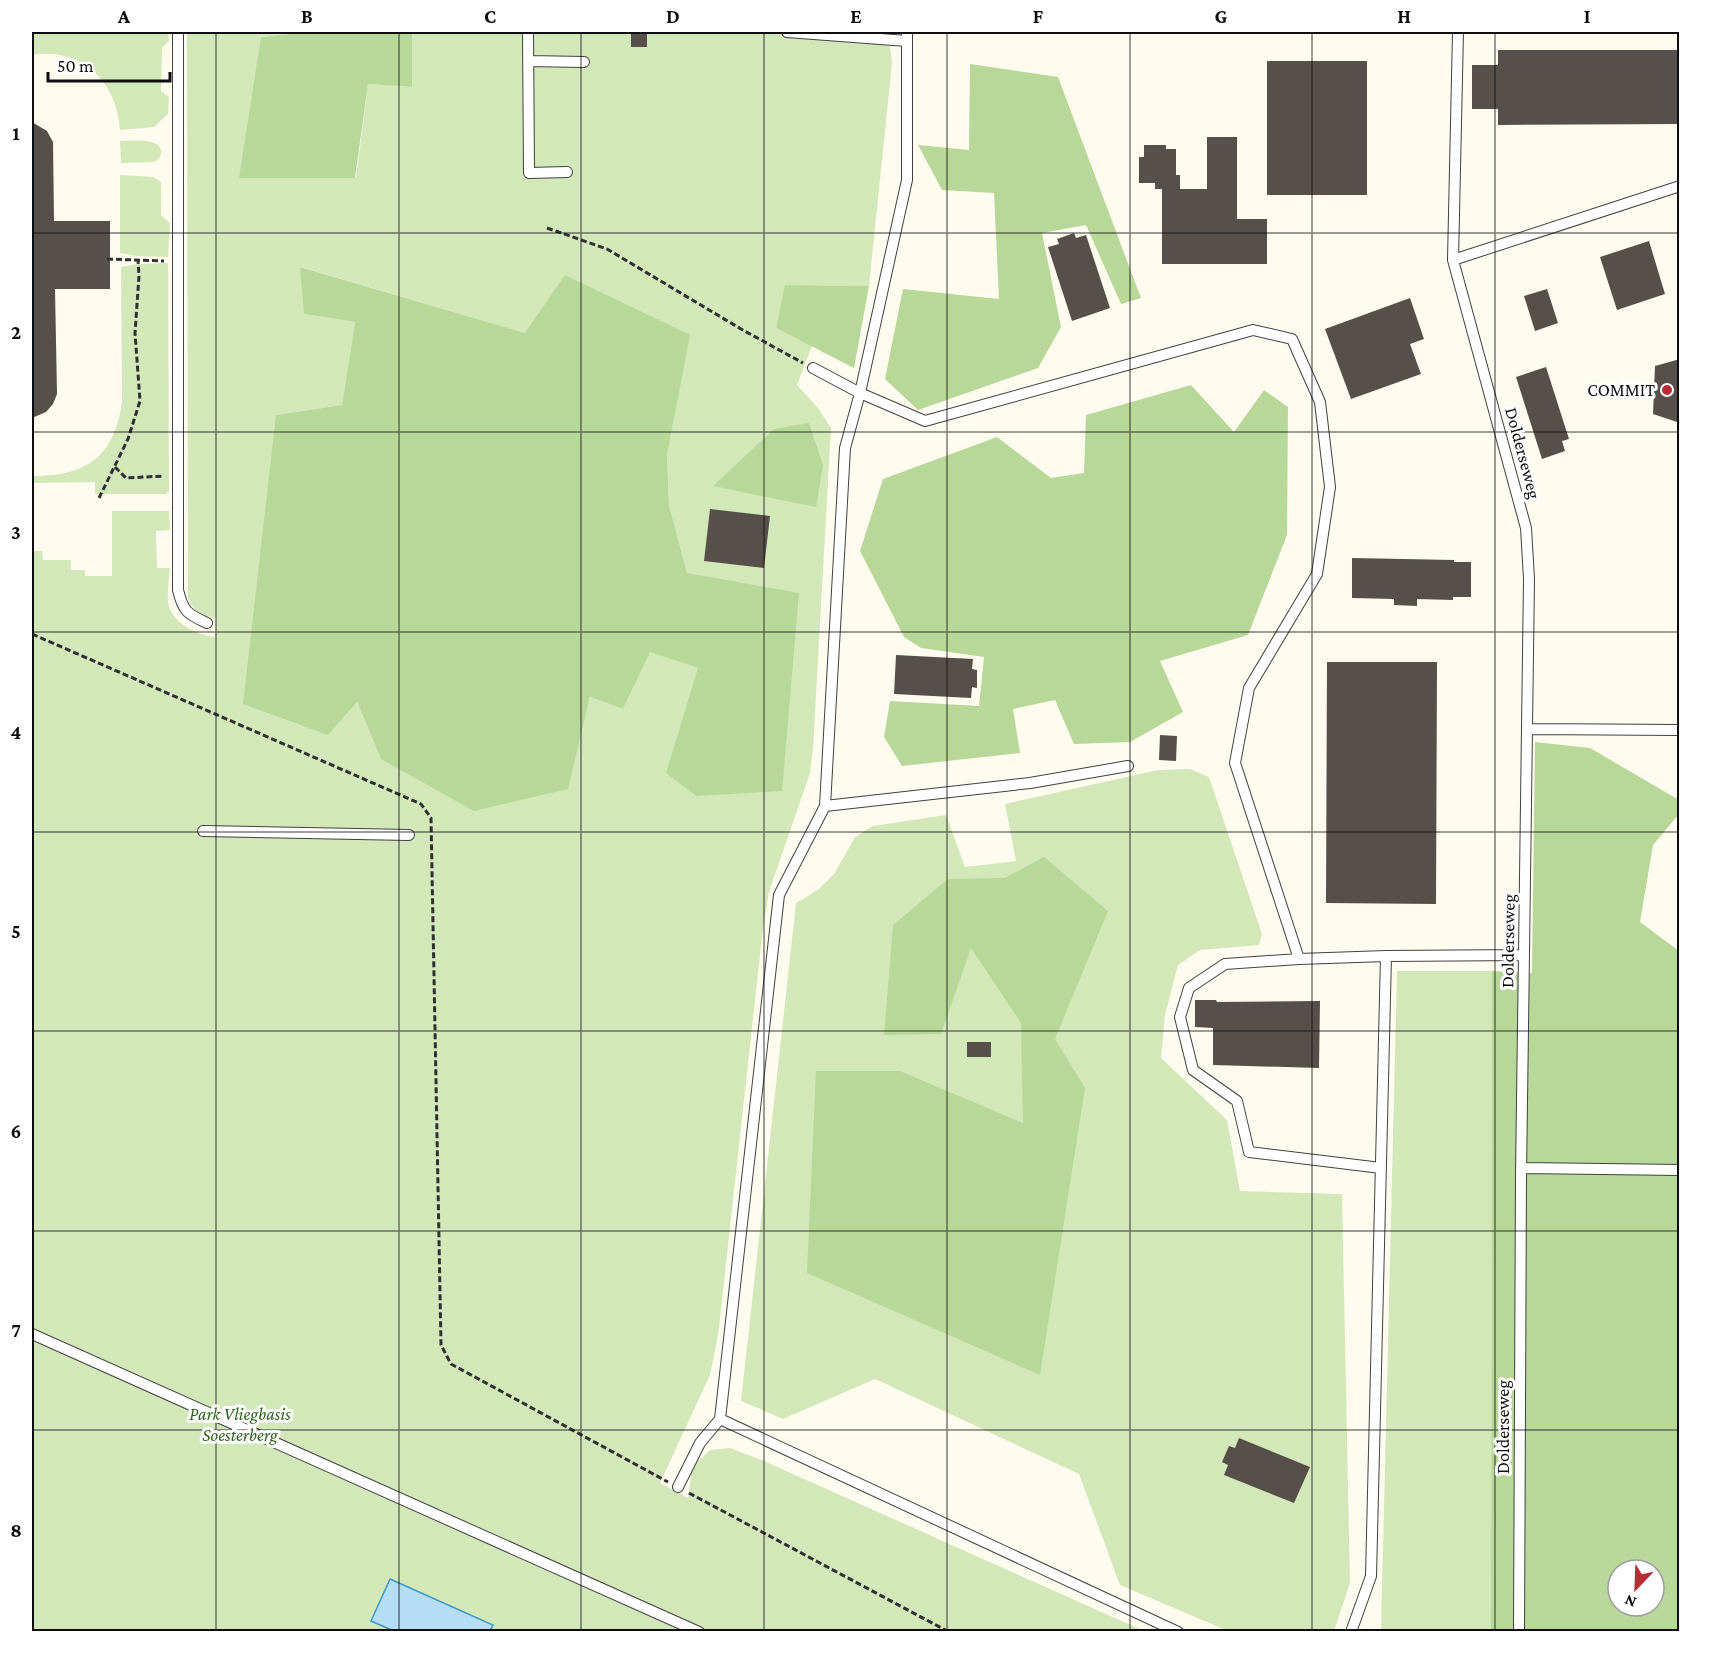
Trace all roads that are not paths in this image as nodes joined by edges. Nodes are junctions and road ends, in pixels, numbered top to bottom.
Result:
1 (178, 32) edge
2 (528, 32) edge
3 (787, 32) edge
4 (1458, 32) edge
5 (907, 36) edge
6 (528, 61) junction
7 (584, 62) dead end
8 (567, 172) dead end
9 (1680, 186) edge
10 (1453, 260) junction
11 (813, 368) road end
12 (860, 393) junction
13 (207, 623) dead end
14 (1527, 729) junction
15 (1680, 730) edge
16 (1128, 766) dead end
17 (825, 806) junction
18 (203, 831) dead end
19 (409, 835) dead end
20 (1524, 955) junction
21 (1386, 956) junction
22 (1299, 959) junction
23 (1381, 1168) junction
24 (1521, 1168) junction
25 (1680, 1170) edge
26 (32, 1334) edge
27 (720, 1419) junction
28 (678, 1487) road end
29 (699, 1632) edge
30 (1178, 1632) edge
31 (1351, 1632) edge
32 (1519, 1632) edge

1 - 13 lane
2 - 6 lane
3 - 5 lane
4 - 10 lane, Dolderseweg
5 - 12 lane
6 - 7 lane
6 - 8 lane
9 - 10 lane
10 - 14 lane, Dolderseweg
11 - 12 lane
12 - 17 lane
12 - 22 lane
14 - 15 lane
14 - 20 lane, Dolderseweg
16 - 17 lane
17 - 27 lane
18 - 19 lane
20 - 21 lane
20 - 24 lane, Dolderseweg
21 - 22 lane
21 - 23 lane
22 - 23 lane
23 - 31 lane
24 - 25 lane
24 - 32 lane, Dolderseweg
26 - 29 lane
27 - 28 lane
27 - 30 lane

